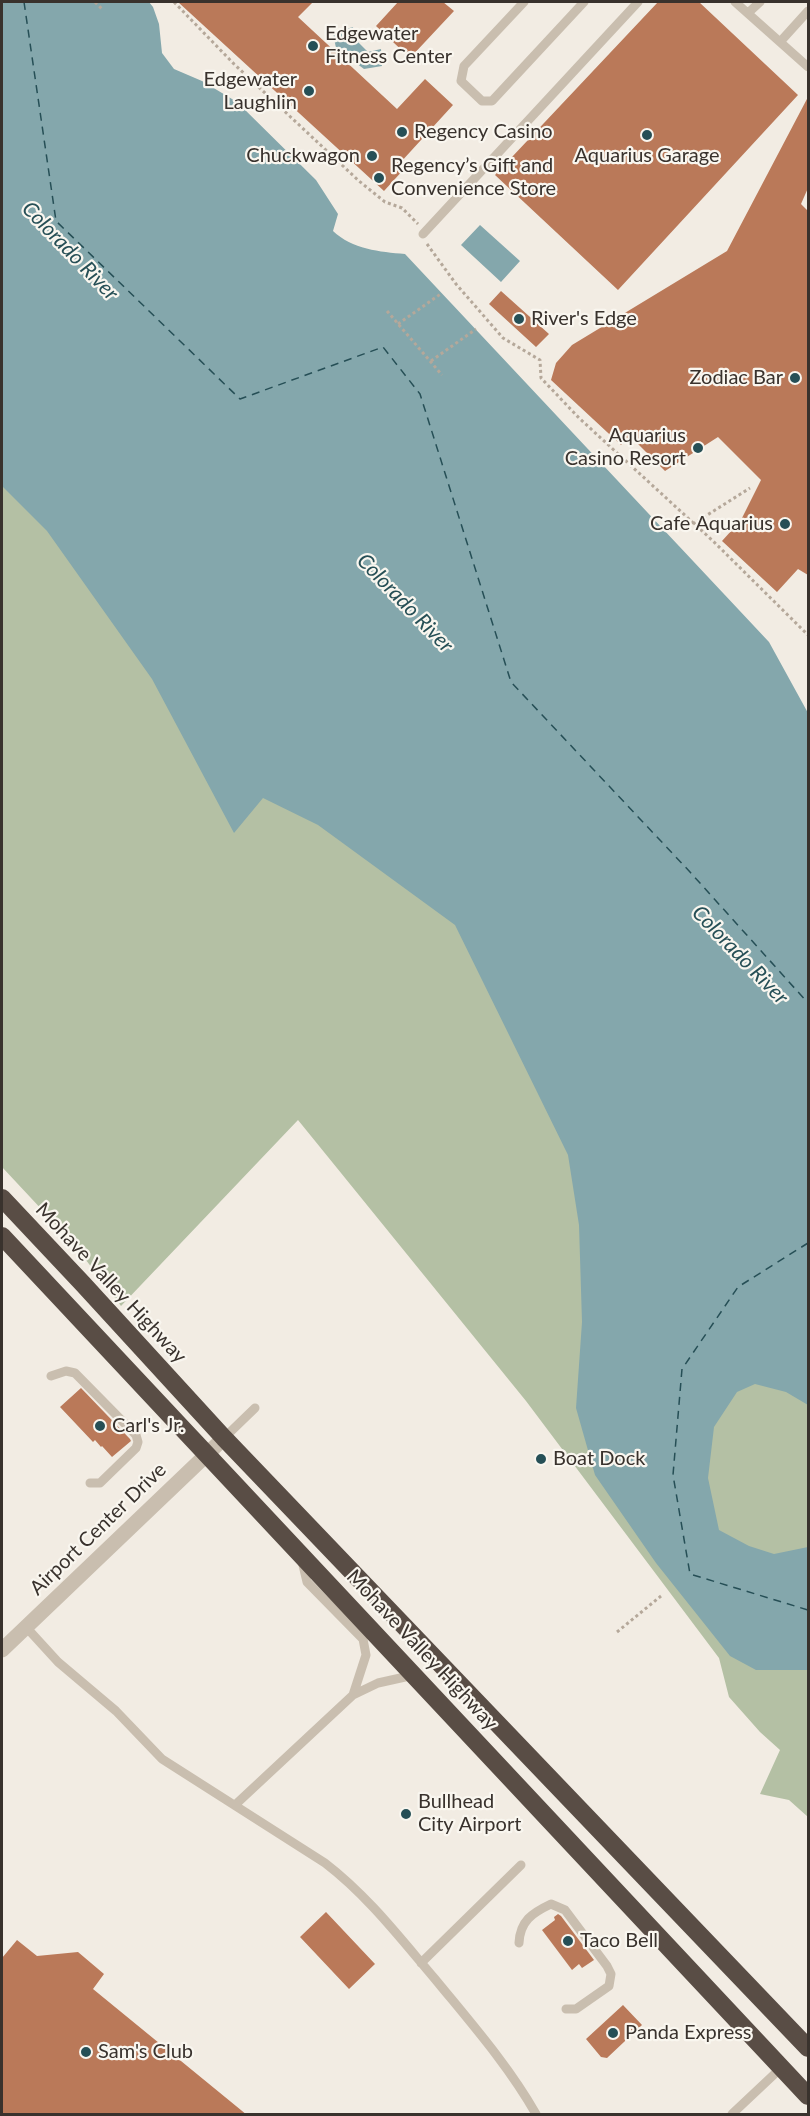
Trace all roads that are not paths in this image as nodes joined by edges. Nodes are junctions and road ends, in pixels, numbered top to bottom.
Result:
1 (524, 2) edge
2 (584, 2) edge
3 (638, 2) edge
4 (735, 2) edge
5 (760, 2) edge
6 (808, 11) edge
7 (748, 14) junction
8 (780, 42) junction
9 (808, 68) edge
10 (423, 234) road end
11 (2, 1198) edge
12 (2, 1236) edge
13 (51, 1376) dead end
14 (255, 1408) dead end
15 (224, 1438) junction
16 (207, 1454) junction
17 (90, 1483) dead end
18 (300, 1552) junction
19 (26, 1627) junction
20 (2, 1650) edge
21 (415, 1675) junction
22 (353, 1695) junction
23 (235, 1805) junction
24 (521, 1866) dead end
25 (519, 1943) dead end
26 (421, 1963) junction
27 (566, 2009) dead end
28 (807, 2047) edge
29 (782, 2067) junction
30 (808, 2096) edge
31 (536, 2115) edge
32 (732, 2115) edge

1 - 2 lane
3 - 10 lane
4 - 7 lane
5 - 7 lane
6 - 8 lane
7 - 8 lane
8 - 9 lane
11 - 15 highway, Mohave Valley Highway
12 - 16 highway, Mohave Valley Highway
13 - 17 lane
14 - 15 lane
15 - 16 street, Airport Center Drive
15 - 28 highway, Mohave Valley Highway
16 - 18 highway, Mohave Valley Highway
16 - 19 street, Airport Center Drive
18 - 21 highway, Mohave Valley Highway
18 - 22 lane
19 - 20 street, Airport Center Drive
19 - 23 lane
21 - 22 lane
21 - 29 highway, Mohave Valley Highway
22 - 23 lane
23 - 26 lane
24 - 26 lane
25 - 27 lane
26 - 31 lane
28 - 29 highway
29 - 30 highway, Mohave Valley Highway
29 - 32 lane

